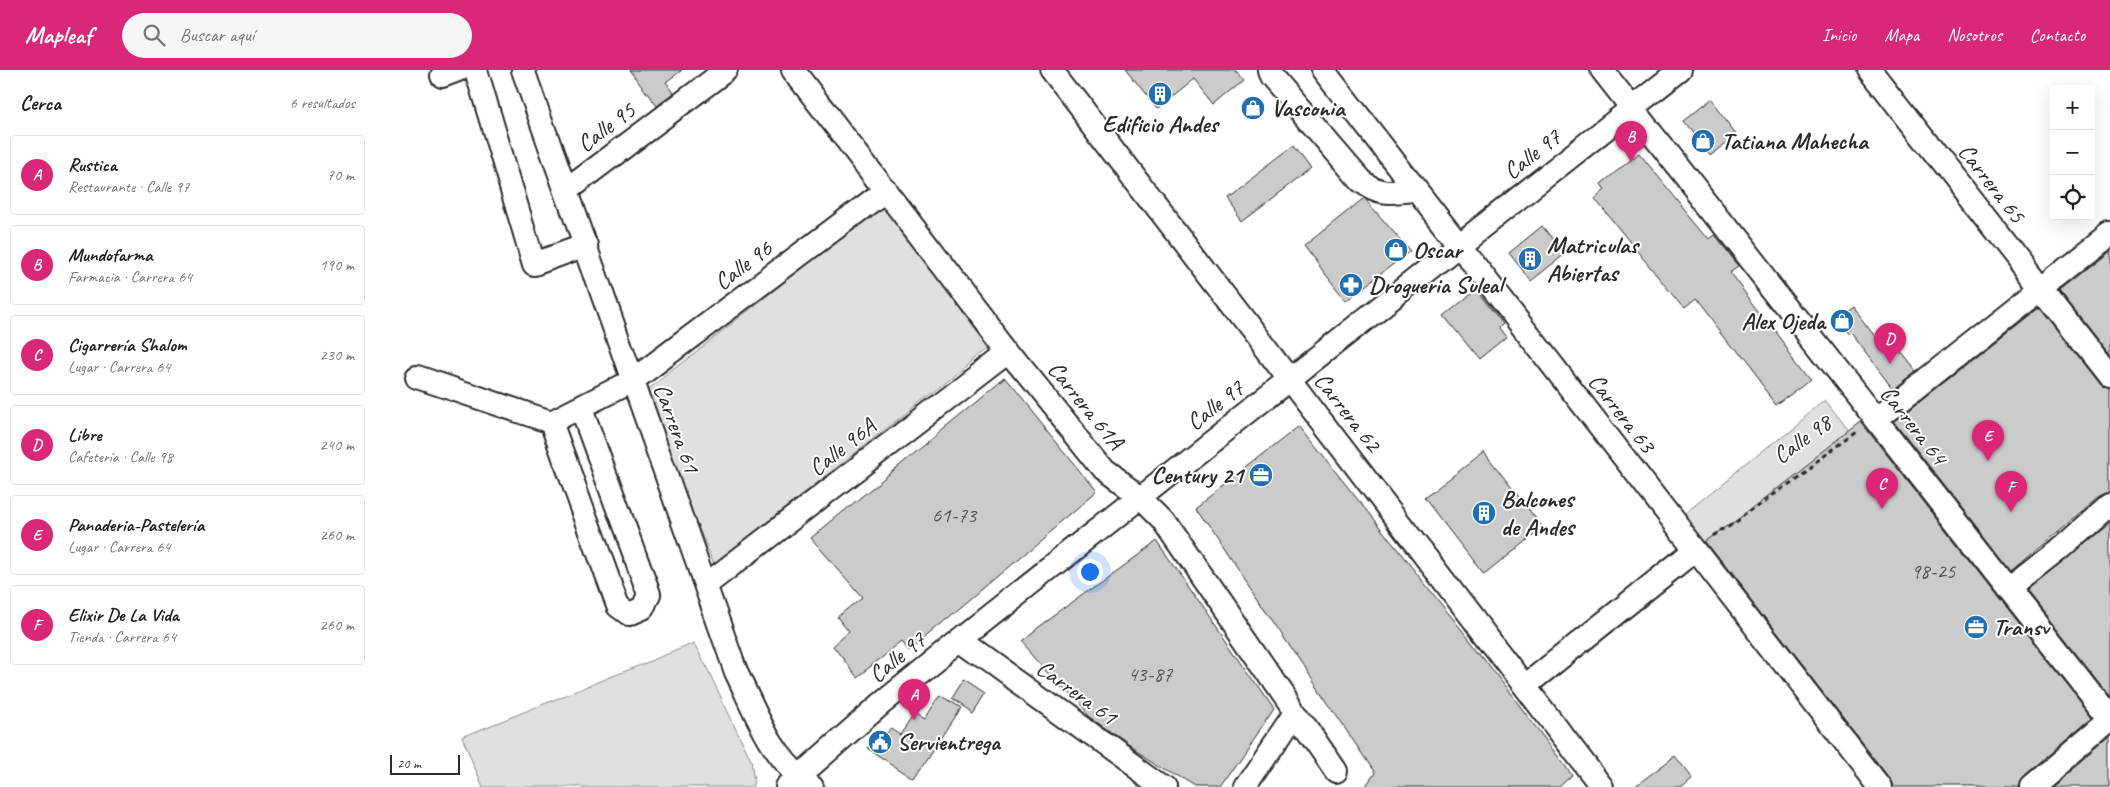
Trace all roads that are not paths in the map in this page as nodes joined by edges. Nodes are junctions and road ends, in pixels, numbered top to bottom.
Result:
1 (476, 70) edge
2 (523, 70) edge
3 (726, 70) edge
4 (793, 70) edge
5 (1052, 70) edge
6 (1269, 70) edge
7 (1323, 70) edge
8 (1603, 70) edge
9 (1680, 70) edge
10 (1870, 70) edge
11 (1632, 108) junction
12 (567, 190) junction
13 (886, 190) junction
14 (1416, 190) junction
15 (2110, 234) edge
16 (586, 245) junction
17 (1459, 246) junction
18 (2041, 288) junction
19 (1009, 352) junction
20 (2110, 376) edge
21 (417, 377) dead end
22 (1289, 379) junction
23 (632, 381) junction
24 (581, 408) junction
25 (1876, 419) junction
26 (551, 422) junction
27 (1140, 497) junction
28 (2110, 504) edge
29 (1695, 550) junction
30 (707, 584) junction
31 (2009, 589) junction
32 (960, 640) junction
33 (1525, 686) junction
34 (1295, 713) junction
35 (2110, 719) edge
36 (1336, 771) dead end
37 (799, 783) edge
38 (1164, 787) edge
39 (1245, 787) edge
40 (1601, 787) edge
41 (1880, 787) edge
42 (2031, 787) edge

1 - 16 street
2 - 12 street, Carrera 61
3 - 12 street, Calle 95
4 - 13 street, Carrera 61A
5 - 22 street, Carrera 62
6 - 14 street
7 - 14 street, Carrera 63
8 - 11 street, Carrera 64
9 - 11 street, Calle 97
10 - 18 street, Carrera 65
11 - 17 street, Calle 97
11 - 25 street, Carrera 64
12 - 16 street, Carrera 61
13 - 19 street, Carrera 61A
13 - 23 street, Calle 96
14 - 17 street, Carrera 63
15 - 18 street
16 - 23 street, Carrera 61
17 - 22 street, Calle 97
17 - 29 street, Carrera 63
18 - 20 street, Carrera 65
18 - 25 street
19 - 27 street, Carrera 61A
19 - 30 street, Calle 96A
21 - 26 street
22 - 27 street, Calle 97
22 - 33 street, Carrera 62
23 - 24 street, Calle 96
23 - 30 street, Carrera 61
24 - 26 street, Calle 96
24 - 26 street
25 - 31 street, Carrera 64
27 - 32 street, Calle 97
27 - 34 street, Carrera 61A
28 - 31 street
29 - 33 street
29 - 41 street, Carrera 63
30 - 37 street, Carrera 61
31 - 35 street, Carrera 64
32 - 37 street, Calle 97
32 - 38 street, Carrera 61
33 - 40 street, Carrera 62
34 - 36 street, Carrera 61A
34 - 39 street
35 - 42 street

